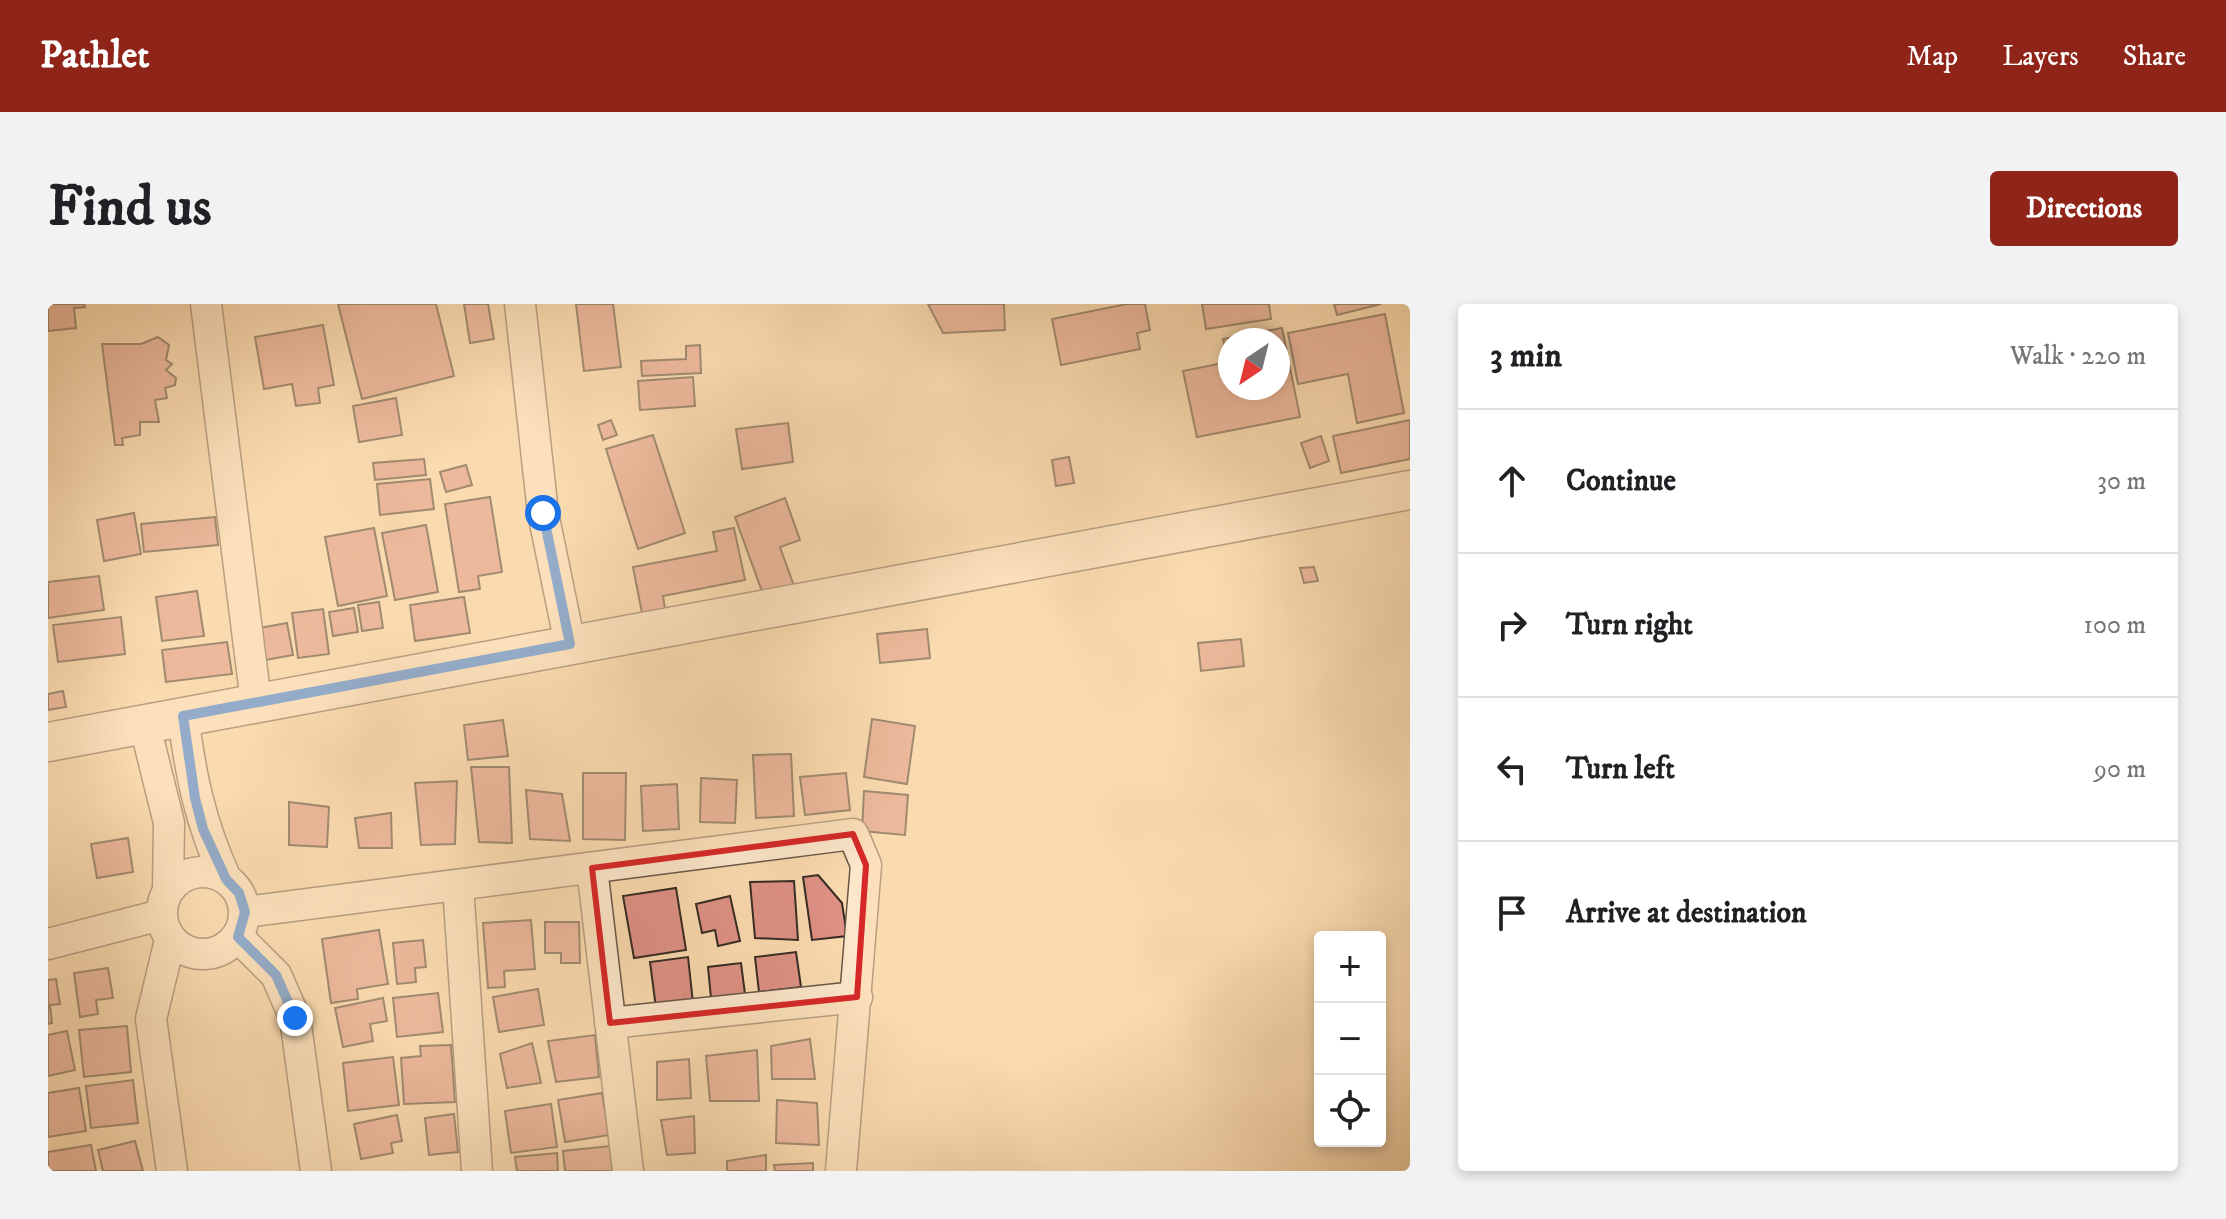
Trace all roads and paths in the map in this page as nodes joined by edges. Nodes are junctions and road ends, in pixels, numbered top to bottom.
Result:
1 (206, 304) edge
2 (520, 304) edge
3 (1410, 490) edge
4 (570, 644) junction
5 (256, 702) junction
6 (183, 716) junction
7 (144, 722) junction
8 (48, 742) edge
9 (592, 868) junction
10 (226, 879) junction
11 (458, 885) junction
12 (166, 915) junction
13 (242, 924) junction
14 (48, 944) edge
15 (857, 997) junction
16 (610, 1023) junction
17 (172, 1171) edge
18 (316, 1171) edge
19 (477, 1171) edge
20 (628, 1171) edge
21 (841, 1171) edge

1 - 5 street
2 - 4 street
3 - 4 street
4 - 5 street
5 - 6 street
6 - 7 street
6 - 10 street
7 - 8 street
7 - 12 street
9 - 11 street
9 - 15 street
9 - 16 street
10 - 12 street
10 - 13 street
11 - 13 street
11 - 19 street
12 - 13 street
12 - 14 street
12 - 17 street
13 - 18 street
15 - 16 street
15 - 21 street
16 - 20 street

